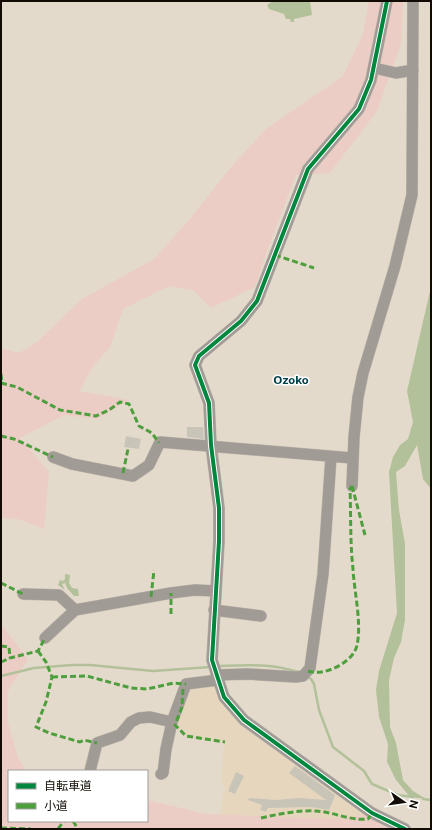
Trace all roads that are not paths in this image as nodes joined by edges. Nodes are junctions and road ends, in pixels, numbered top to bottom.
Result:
1 (388, 1) edge
2 (413, 1) edge
3 (374, 68) junction
4 (413, 70) junction
5 (211, 445) junction
6 (53, 457) dead end
7 (331, 457) junction
8 (352, 458) junction
9 (352, 486) dead end
10 (215, 591) junction
11 (23, 594) dead end
12 (75, 610) junction
13 (214, 610) junction
14 (257, 613) dead end
15 (45, 638) dead end
16 (217, 678) junction
17 (172, 722) junction
18 (90, 770) edge
19 (161, 774) dead end
20 (405, 829) edge

1 - 3 street
2 - 4 street
3 - 4 street
3 - 5 street
4 - 8 street
5 - 6 street
5 - 7 street
5 - 10 street
7 - 8 street
7 - 16 street
8 - 9 street
10 - 12 street
10 - 13 street
11 - 12 street
12 - 15 street
13 - 14 street
13 - 16 street
16 - 17 street
16 - 20 street
17 - 18 street
17 - 19 street

